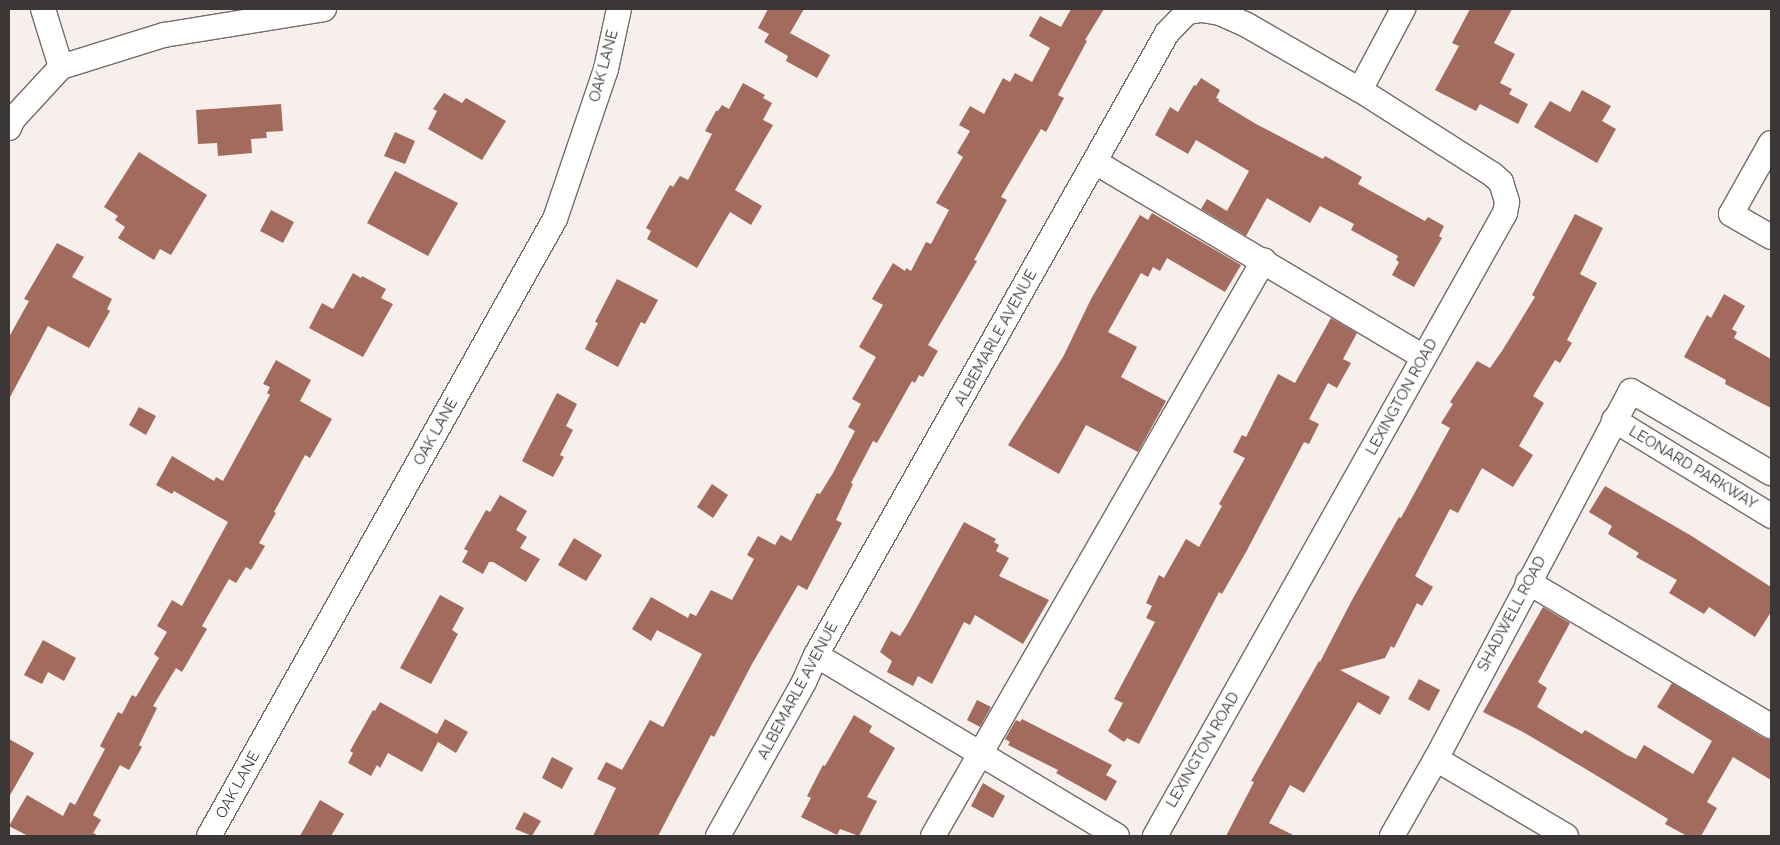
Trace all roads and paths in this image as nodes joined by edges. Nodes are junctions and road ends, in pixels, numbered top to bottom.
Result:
1 (43, 9) edge
2 (324, 9) edge
3 (619, 9) edge
4 (1403, 9) edge
5 (62, 67) junction
6 (1360, 90) junction
7 (9, 128) edge
8 (1771, 143) edge
9 (1095, 162) junction
10 (1771, 237) edge
11 (1264, 260) junction
12 (1424, 357) junction
13 (1614, 420) junction
14 (1771, 473) edge
15 (1771, 516) edge
16 (1528, 582) junction
17 (816, 655) junction
18 (1771, 726) edge
19 (980, 754) junction
20 (1436, 759) junction
21 (209, 836) edge
22 (718, 836) edge
23 (933, 836) edge
24 (1117, 836) edge
25 (1155, 836) edge
26 (1392, 836) edge
27 (1566, 836) edge

1 - 5 street
2 - 5 street
3 - 21 street, OAK LANE
4 - 6 street
5 - 7 street
6 - 9 street, ALBEMARLE AVENUE
6 - 12 street, LEXINGTON ROAD
8 - 10 street
9 - 11 street
9 - 17 street, ALBEMARLE AVENUE
11 - 12 street
11 - 19 street
12 - 25 street, LEXINGTON ROAD
13 - 14 street, SHADWELL ROAD
13 - 15 street, LEONARD PARKWAY
13 - 16 street, SHADWELL ROAD
16 - 18 street
16 - 20 street, SHADWELL ROAD
17 - 19 street
17 - 22 street, ALBEMARLE AVENUE
19 - 23 street
19 - 24 street
20 - 26 street, SHADWELL ROAD
20 - 27 street

